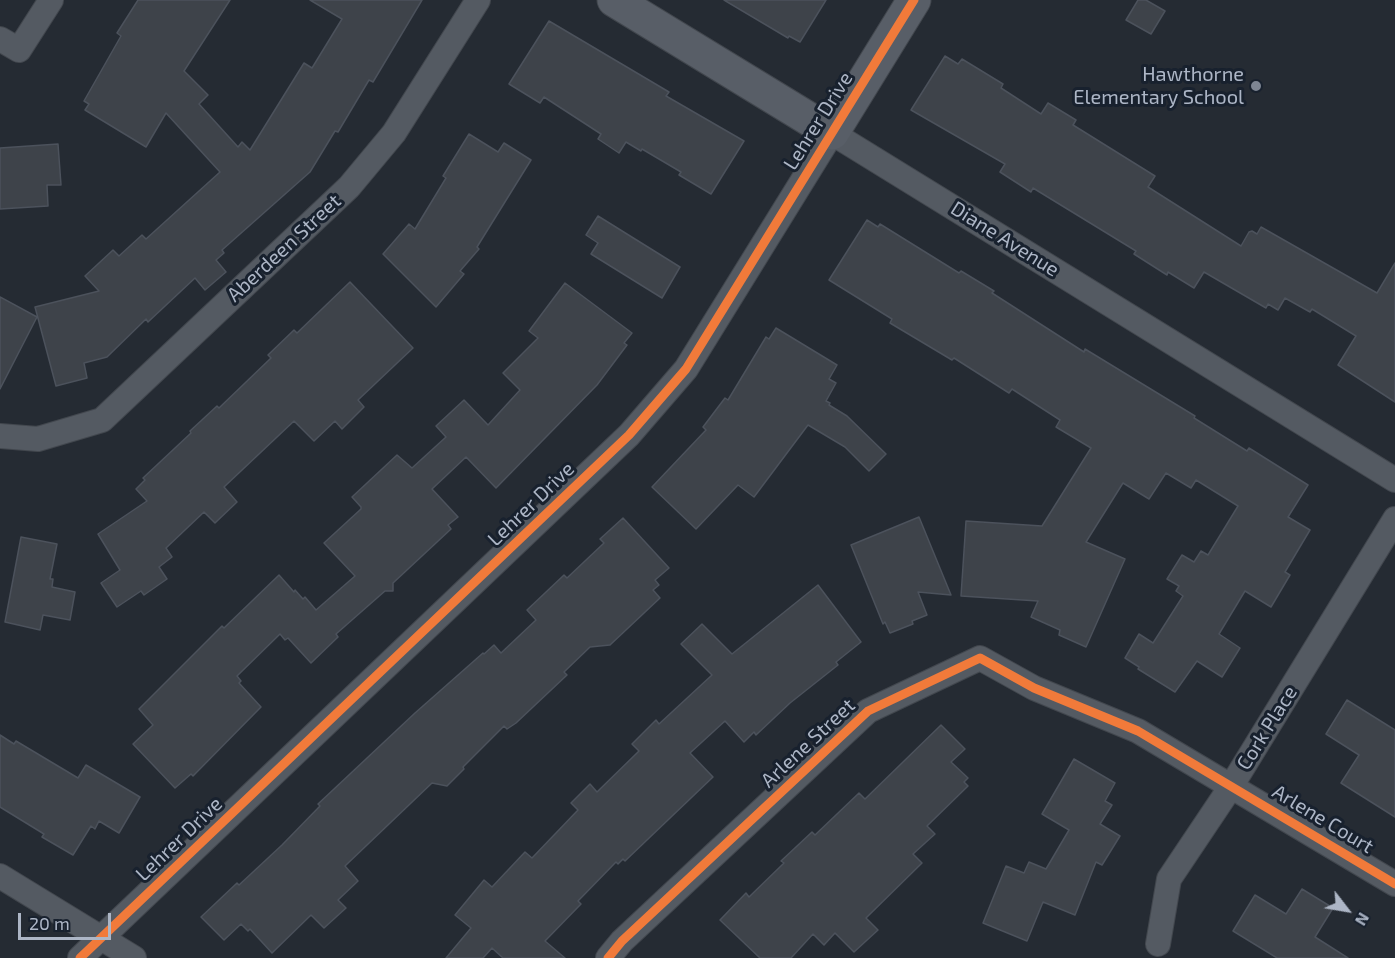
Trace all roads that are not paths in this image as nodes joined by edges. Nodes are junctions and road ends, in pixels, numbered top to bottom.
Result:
1 (51, 0) edge
2 (478, 0) edge
3 (614, 0) edge
4 (914, 0) edge
5 (10, 44) edge
6 (832, 133) junction
7 (0, 436) edge
8 (1395, 480) edge
9 (1395, 519) edge
10 (1232, 785) junction
11 (0, 876) edge
12 (1395, 884) edge
13 (101, 938) junction
14 (1158, 944) dead end
15 (80, 958) edge
16 (135, 958) edge
17 (609, 958) edge

1 - 5 street
2 - 7 street, Aberdeen Street
3 - 6 street, Diane Avenue
4 - 6 street, Lehrer Drive
6 - 8 street, Diane Avenue
6 - 13 street, Lehrer Drive
9 - 10 street, Cork Place
10 - 12 street, Arlene Court
10 - 14 street, Cork Place
10 - 17 street, Arlene Street
11 - 13 street
13 - 15 street, Lehrer Drive
13 - 16 street

